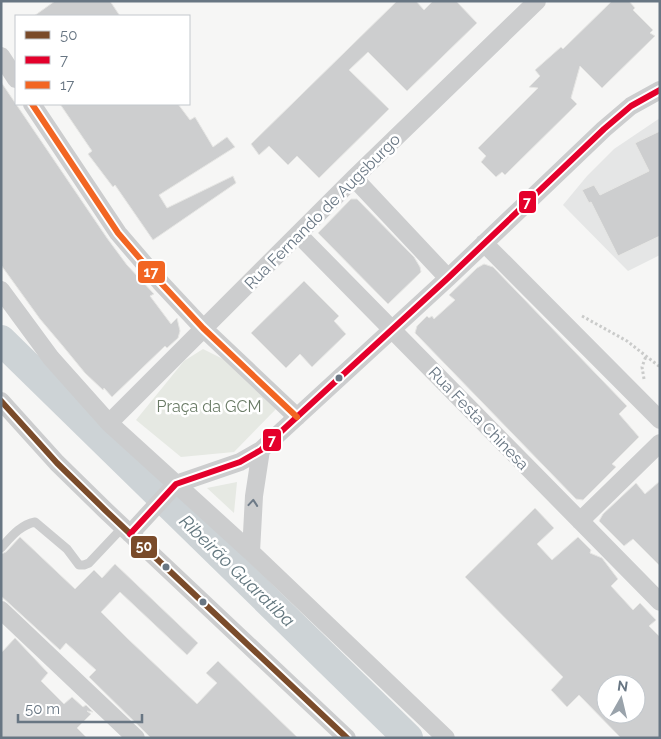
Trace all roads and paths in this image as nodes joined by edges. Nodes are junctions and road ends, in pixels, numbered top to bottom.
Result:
1 (537, 1) edge
2 (1, 56) edge
3 (15, 77) edge
4 (660, 90) edge
5 (33, 105) edge
6 (354, 178) junction
7 (298, 234) junction
8 (484, 243) junction
9 (448, 278) junction
10 (1, 290) edge
11 (559, 320) junction
12 (203, 328) junction
13 (392, 330) junction
14 (660, 367) edge
15 (1, 401) edge
16 (298, 417) junction
17 (660, 420) edge
18 (108, 422) junction
19 (660, 443) edge
20 (262, 450) junction
21 (176, 484) junction
22 (580, 521) junction
23 (126, 531) junction
24 (1, 548) edge
25 (251, 552) junction
26 (660, 602) edge
27 (1, 610) edge
28 (136, 738) edge
29 (347, 738) edge
30 (446, 738) edge

1 - 6 street, Rua Fernando de Augsburgo
2 - 3 street
4 - 8 street
5 - 12 street
6 - 7 street, Rua Fernando de Augsburgo
6 - 9 street
7 - 12 street, Rua Fernando de Augsburgo
7 - 13 street, Rua Festa Chinesa
8 - 9 street
8 - 11 street
9 - 13 street
10 - 18 street
11 - 14 path
11 - 17 street
12 - 16 street
12 - 18 street, Rua Fernando de Augsburgo
13 - 16 street
13 - 22 street, Rua Festa Chinesa
15 - 23 street
16 - 20 street
18 - 21 street
19 - 22 street
20 - 21 street
25 -> 20 street
21 - 23 street
21 - 25 street
22 - 26 street, Rua Festa Chinesa
23 - 24 lane
23 - 29 street
25 - 30 street
27 - 28 street

